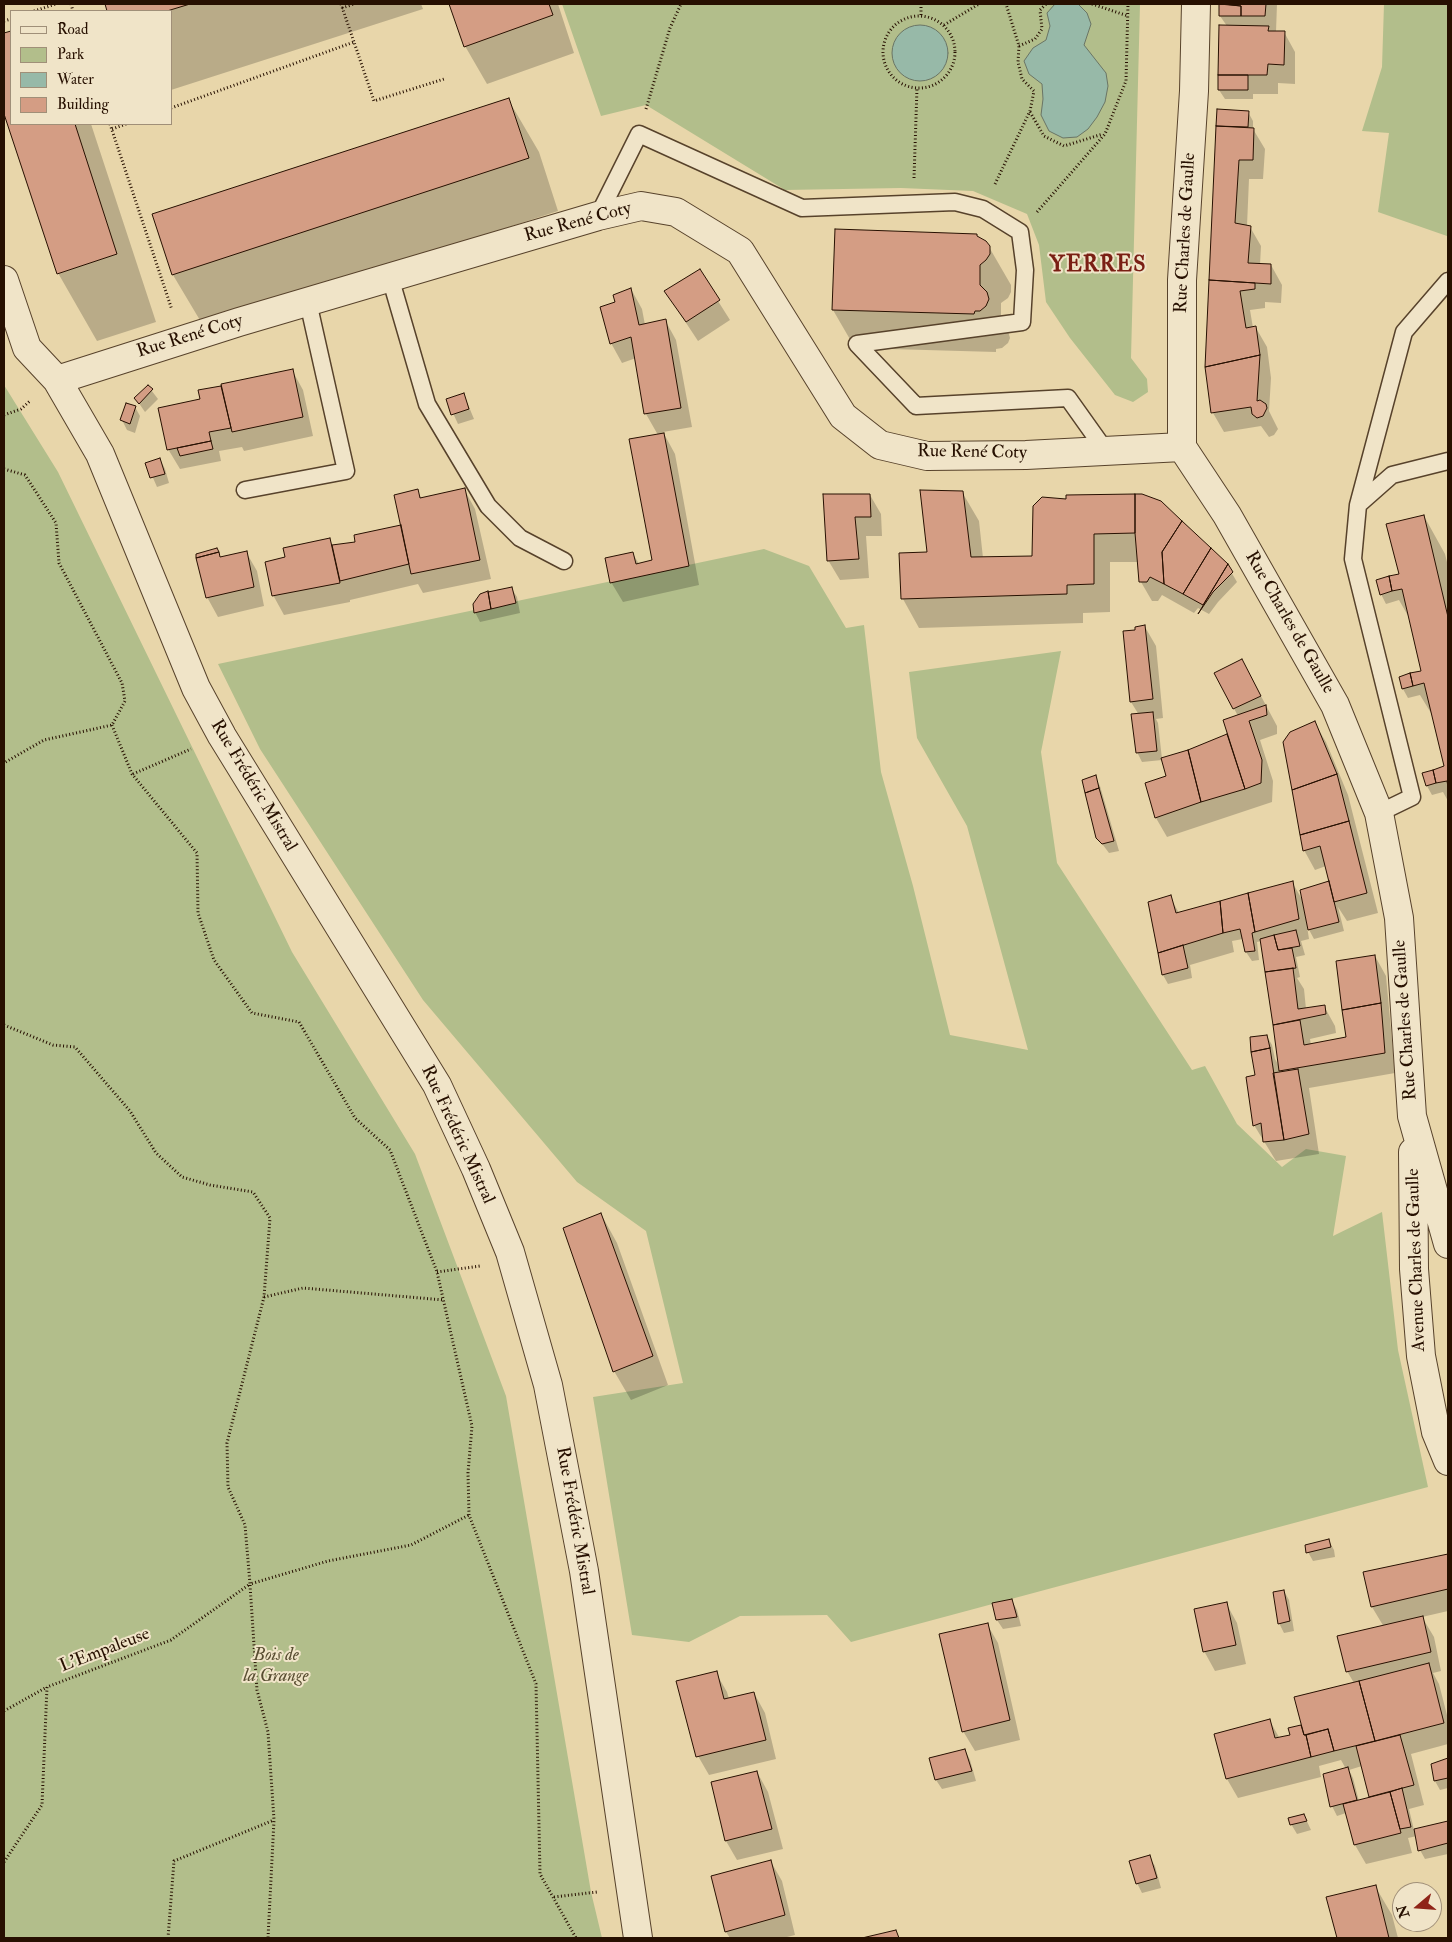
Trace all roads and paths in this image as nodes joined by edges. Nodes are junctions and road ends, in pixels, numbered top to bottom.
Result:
1 (56, 4) edge
2 (354, 4) edge
3 (681, 4) edge
4 (921, 4) edge
5 (979, 4) edge
6 (1006, 4) edge
7 (1046, 4) edge
8 (1092, 4) edge
9 (1128, 4) edge
10 (1196, 4) edge
11 (341, 6) edge
12 (37, 10) edge
13 (921, 15) junction
14 (1128, 16) junction
15 (944, 25) junction
16 (354, 42) junction
17 (1020, 46) junction
18 (444, 79) dead end
19 (917, 88) junction
20 (172, 108) edge
21 (1030, 112) junction
22 (110, 125) edge
23 (123, 125) edge
24 (112, 129) junction
25 (639, 134) junction
26 (1105, 134) junction
27 (913, 203) junction
28 (983, 209) junction
29 (598, 216) junction
30 (1020, 232) junction
31 (390, 277) junction
32 (4, 280) edge
33 (1448, 281) edge
34 (308, 302) junction
35 (182, 340) junction
36 (57, 380) junction
37 (1182, 447) junction
38 (1105, 450) junction
39 (1448, 461) edge
40 (4, 469) edge
41 (245, 490) dead end
42 (1358, 504) junction
43 (564, 561) dead end
44 (112, 725) junction
45 (165, 760) dead end
46 (4, 763) edge
47 (132, 774) junction
48 (1379, 813) junction
49 (4, 1025) edge
50 (1412, 1116) junction
51 (1448, 1244) edge
52 (476, 1268) dead end
53 (438, 1272) junction
54 (264, 1297) junction
55 (444, 1300) junction
56 (1448, 1461) edge
57 (468, 1515) junction
58 (250, 1584) junction
59 (48, 1687) junction
60 (4, 1710) edge
61 (274, 1820) junction
62 (4, 1862) edge
63 (574, 1895) dead end
64 (554, 1897) junction
65 (168, 1938) edge
66 (268, 1938) edge
67 (576, 1938) edge
68 (638, 1938) edge

1 - 12 path
2 - 11 path
3 - 25 path
4 - 13 path
5 - 15 path
6 - 17 path
7 - 17 path
8 - 14 path
9 - 14 path
10 - 37 street, Rue Charles de Gaulle
11 - 16 path
13 - 15 path
13 - 19 path
14 - 26 path
15 - 19 path
16 - 18 path
16 - 20 path
17 - 21 path
19 - 27 path
21 - 26 path
21 - 28 path
22 - 24 path
23 - 24 path
24 - 35 path
25 - 27 lane
25 - 29 lane
26 - 30 path
27 - 28 lane
28 - 30 lane
29 - 31 street, Rue René Coty
29 - 38 street, Rue René Coty
30 - 38 lane
31 - 34 street, Rue René Coty
31 - 43 lane
32 - 36 street
33 - 42 lane
34 - 35 street, Rue René Coty
34 - 41 lane
35 - 36 street, Rue René Coty
36 - 68 street, Rue Frédéric Mistral
37 - 38 street, Rue René Coty
37 - 48 street, Rue Charles de Gaulle
39 - 42 lane
40 - 44 path
42 - 48 lane
44 - 46 path
44 - 47 path
45 - 47 path
47 - 53 path
48 - 50 street, Rue Charles de Gaulle
49 - 54 path
50 - 51 street, Rue Charles de Gaulle
50 - 56 street, Avenue Charles de Gaulle
52 - 53 path
53 - 55 path
54 - 55 path
54 - 58 path
55 - 57 path
57 - 58 path, L'Empaleuse
57 - 64 path
58 - 59 path, L'Empaleuse
58 - 61 path
59 - 60 path
59 - 62 path, L'Empaleuse
61 - 65 path
61 - 66 path
63 - 64 path
64 - 67 path

